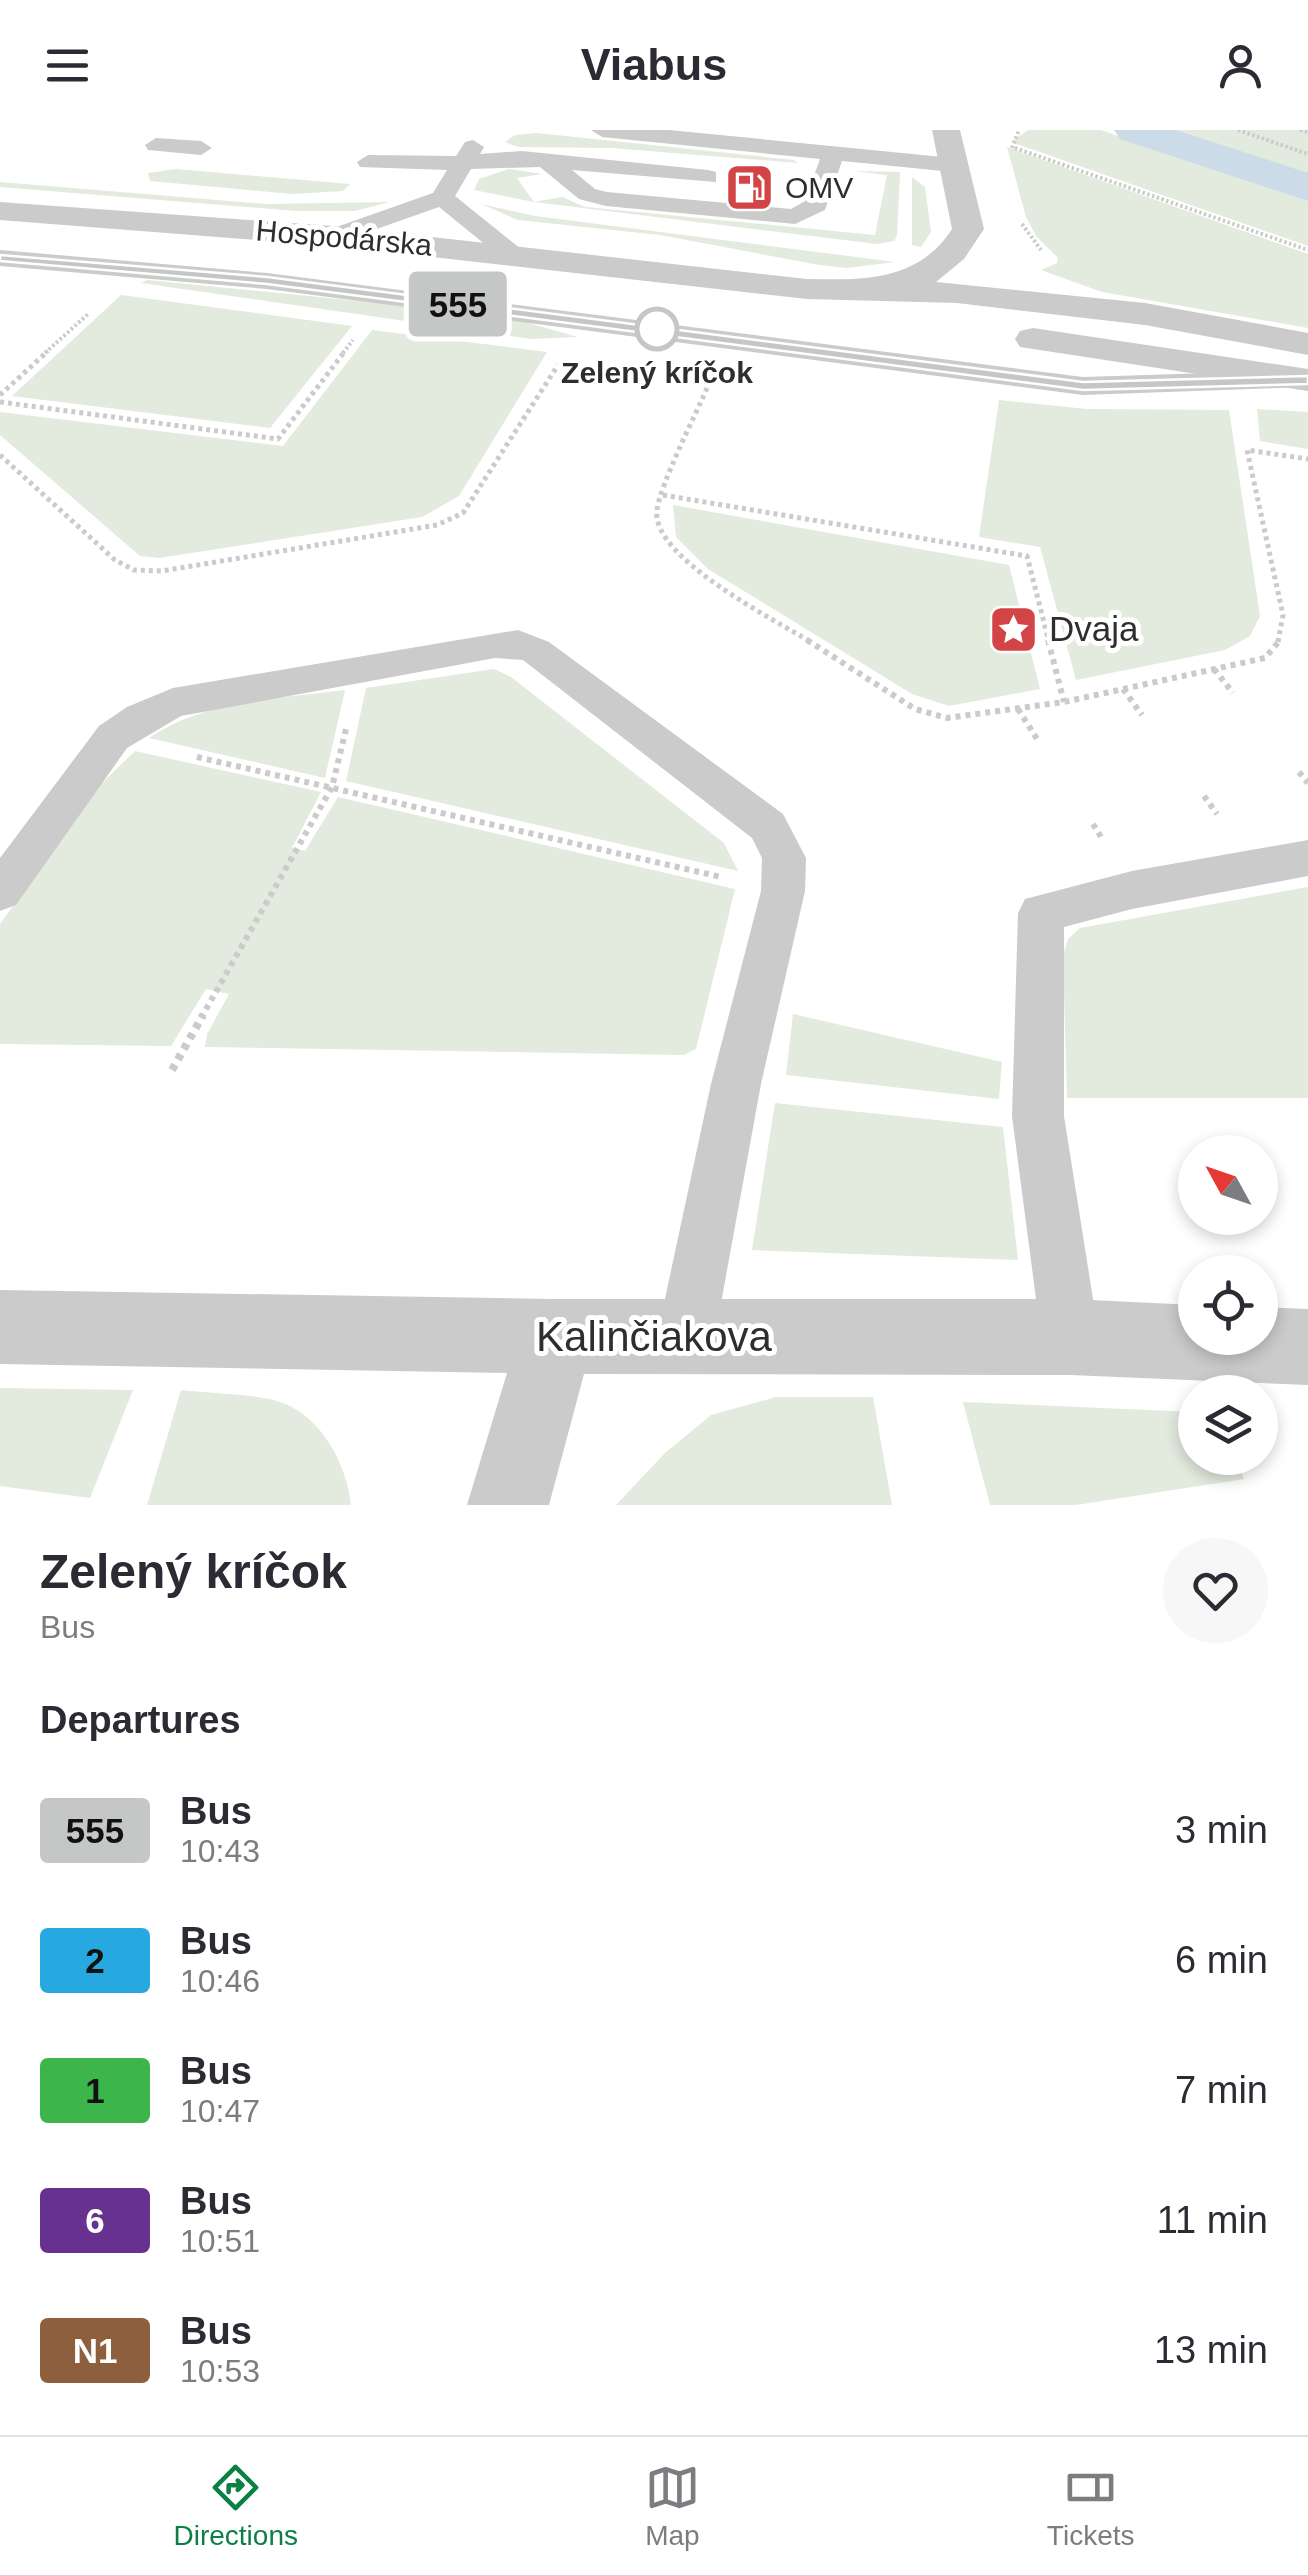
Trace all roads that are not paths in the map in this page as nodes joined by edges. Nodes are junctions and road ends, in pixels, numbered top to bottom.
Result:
1 (492, 130) edge
2 (602, 130) edge
3 (946, 130) edge
4 (783, 139) edge
5 (156, 145) dead end
6 (201, 148) dead end
7 (546, 160) junction
8 (368, 162) dead end
9 (463, 162) junction
10 (829, 165) junction
11 (953, 165) junction
12 (704, 186) junction
13 (442, 198) junction
14 (0, 211) edge
15 (334, 236) junction
16 (992, 249) junction
17 (512, 254) junction
18 (0, 258) edge
19 (806, 289) junction
20 (1145, 314) junction
21 (1306, 368) edge
22 (1308, 858) edge
23 (0, 892) edge
24 (0, 1327) edge
25 (556, 1336) junction
26 (686, 1336) junction
27 (1070, 1337) junction
28 (1308, 1347) edge
29 (508, 1505) edge

1 - 9 lane
2 - 4 lane
3 - 11 street
4 - 10 lane
5 - 6 lane
7 - 9 lane
7 - 12 lane
7 - 12 lane
8 - 9 lane
9 - 13 lane
10 - 11 lane
10 - 12 lane
10 - 12 lane
11 - 16 street
13 - 15 lane
13 - 17 lane
14 - 15 street, Hospodárska
15 - 17 street, Hospodárska
16 - 19 street
16 - 20 street, Hospodárska
17 - 19 street, Hospodárska
18 - 21 lane
19 - 20 street, Hospodárska
19 - 21 street, Hospodárska
20 - 21 street, Hospodárska
22 - 27 lane
23 - 26 lane
24 - 25 street, Kalinčiakova
25 - 26 street, Kalinčiakova
25 - 29 street
26 - 27 street, Kalinčiakova
27 - 28 street, Kalinčiakova

